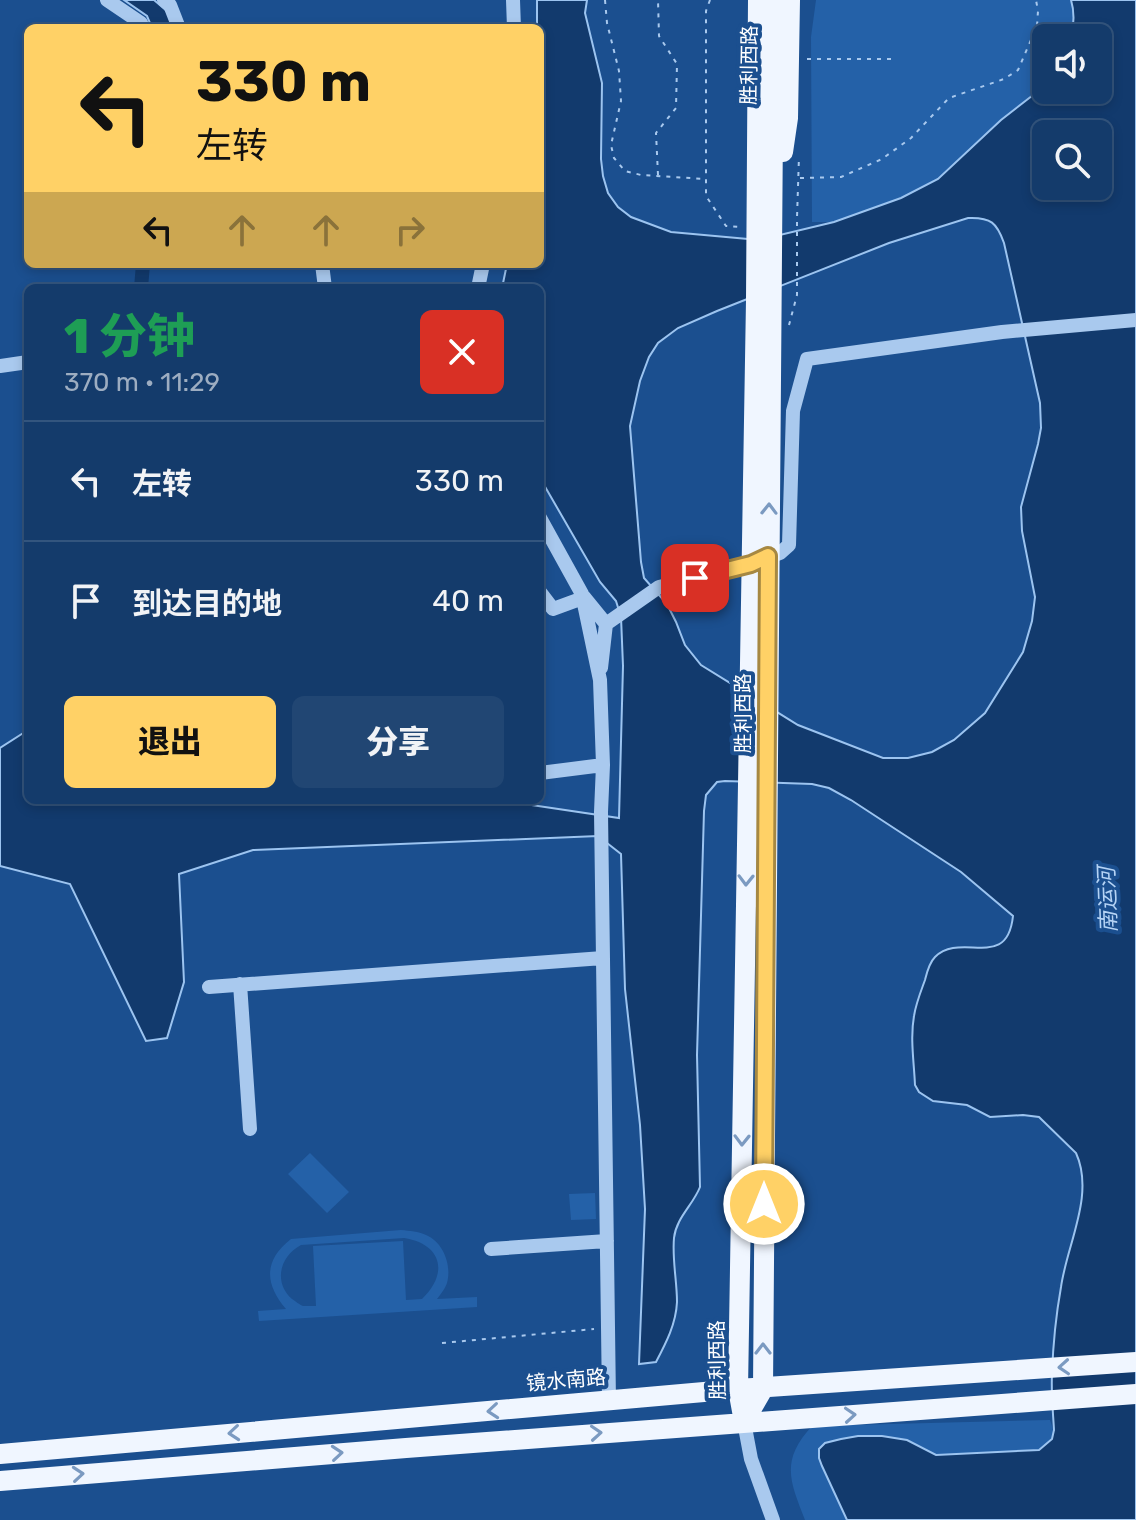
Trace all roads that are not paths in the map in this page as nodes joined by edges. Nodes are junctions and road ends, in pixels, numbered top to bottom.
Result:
1 (107, 0) edge
2 (164, 0) edge
3 (513, 0) edge
4 (774, 0) edge
5 (790, 0) edge
6 (758, 7) edge
7 (141, 24) edge
8 (177, 24) edge
9 (514, 24) edge
10 (764, 231) junction
11 (1136, 320) edge
12 (24, 363) edge
13 (0, 366) edge
14 (544, 525) edge
15 (760, 560) junction
16 (582, 596) junction
17 (544, 597) edge
18 (610, 621) junction
19 (600, 680) junction
20 (603, 765) junction
21 (544, 772) edge
22 (757, 804) junction
23 (603, 958) junction
24 (240, 984) junction
25 (209, 987) dead end
26 (250, 1129) dead end
27 (607, 1241) junction
28 (491, 1249) dead end
29 (1136, 1362) edge
30 (738, 1389) junction
31 (763, 1389) junction
32 (1136, 1394) edge
33 (609, 1401) junction
34 (744, 1422) junction
35 (0, 1454) edge
36 (0, 1481) edge
37 (773, 1520) edge

1 - 7 street
2 - 8 street
3 - 9 street
4 - 10 main road, 胜利西路
5 - 10 main road
6 - 10 main road, 胜利西路
10 - 15 main road, 胜利西路
11 - 15 street
12 - 13 street
14 - 16 street
15 - 18 street
15 - 22 main road, 胜利西路
16 - 17 street
16 - 18 street
16 - 19 street
18 - 19 street
19 - 20 street
20 - 21 street
20 - 23 street
22 -> 30 main road, 胜利西路
31 -> 22 main road, 胜利西路
23 - 24 street
23 - 27 street
24 - 25 street
24 - 26 street
27 - 28 street
27 - 33 street
29 -> 31 main road, 镜水南路
30 - 31 main road, 镜水南路
30 - 33 main road, 镜水南路
30 - 34 main road, 胜利西路
31 - 34 main road, 胜利西路
34 -> 32 main road
33 -> 35 main road, 镜水南路
36 -> 34 main road
34 - 37 street, 胜利西路

